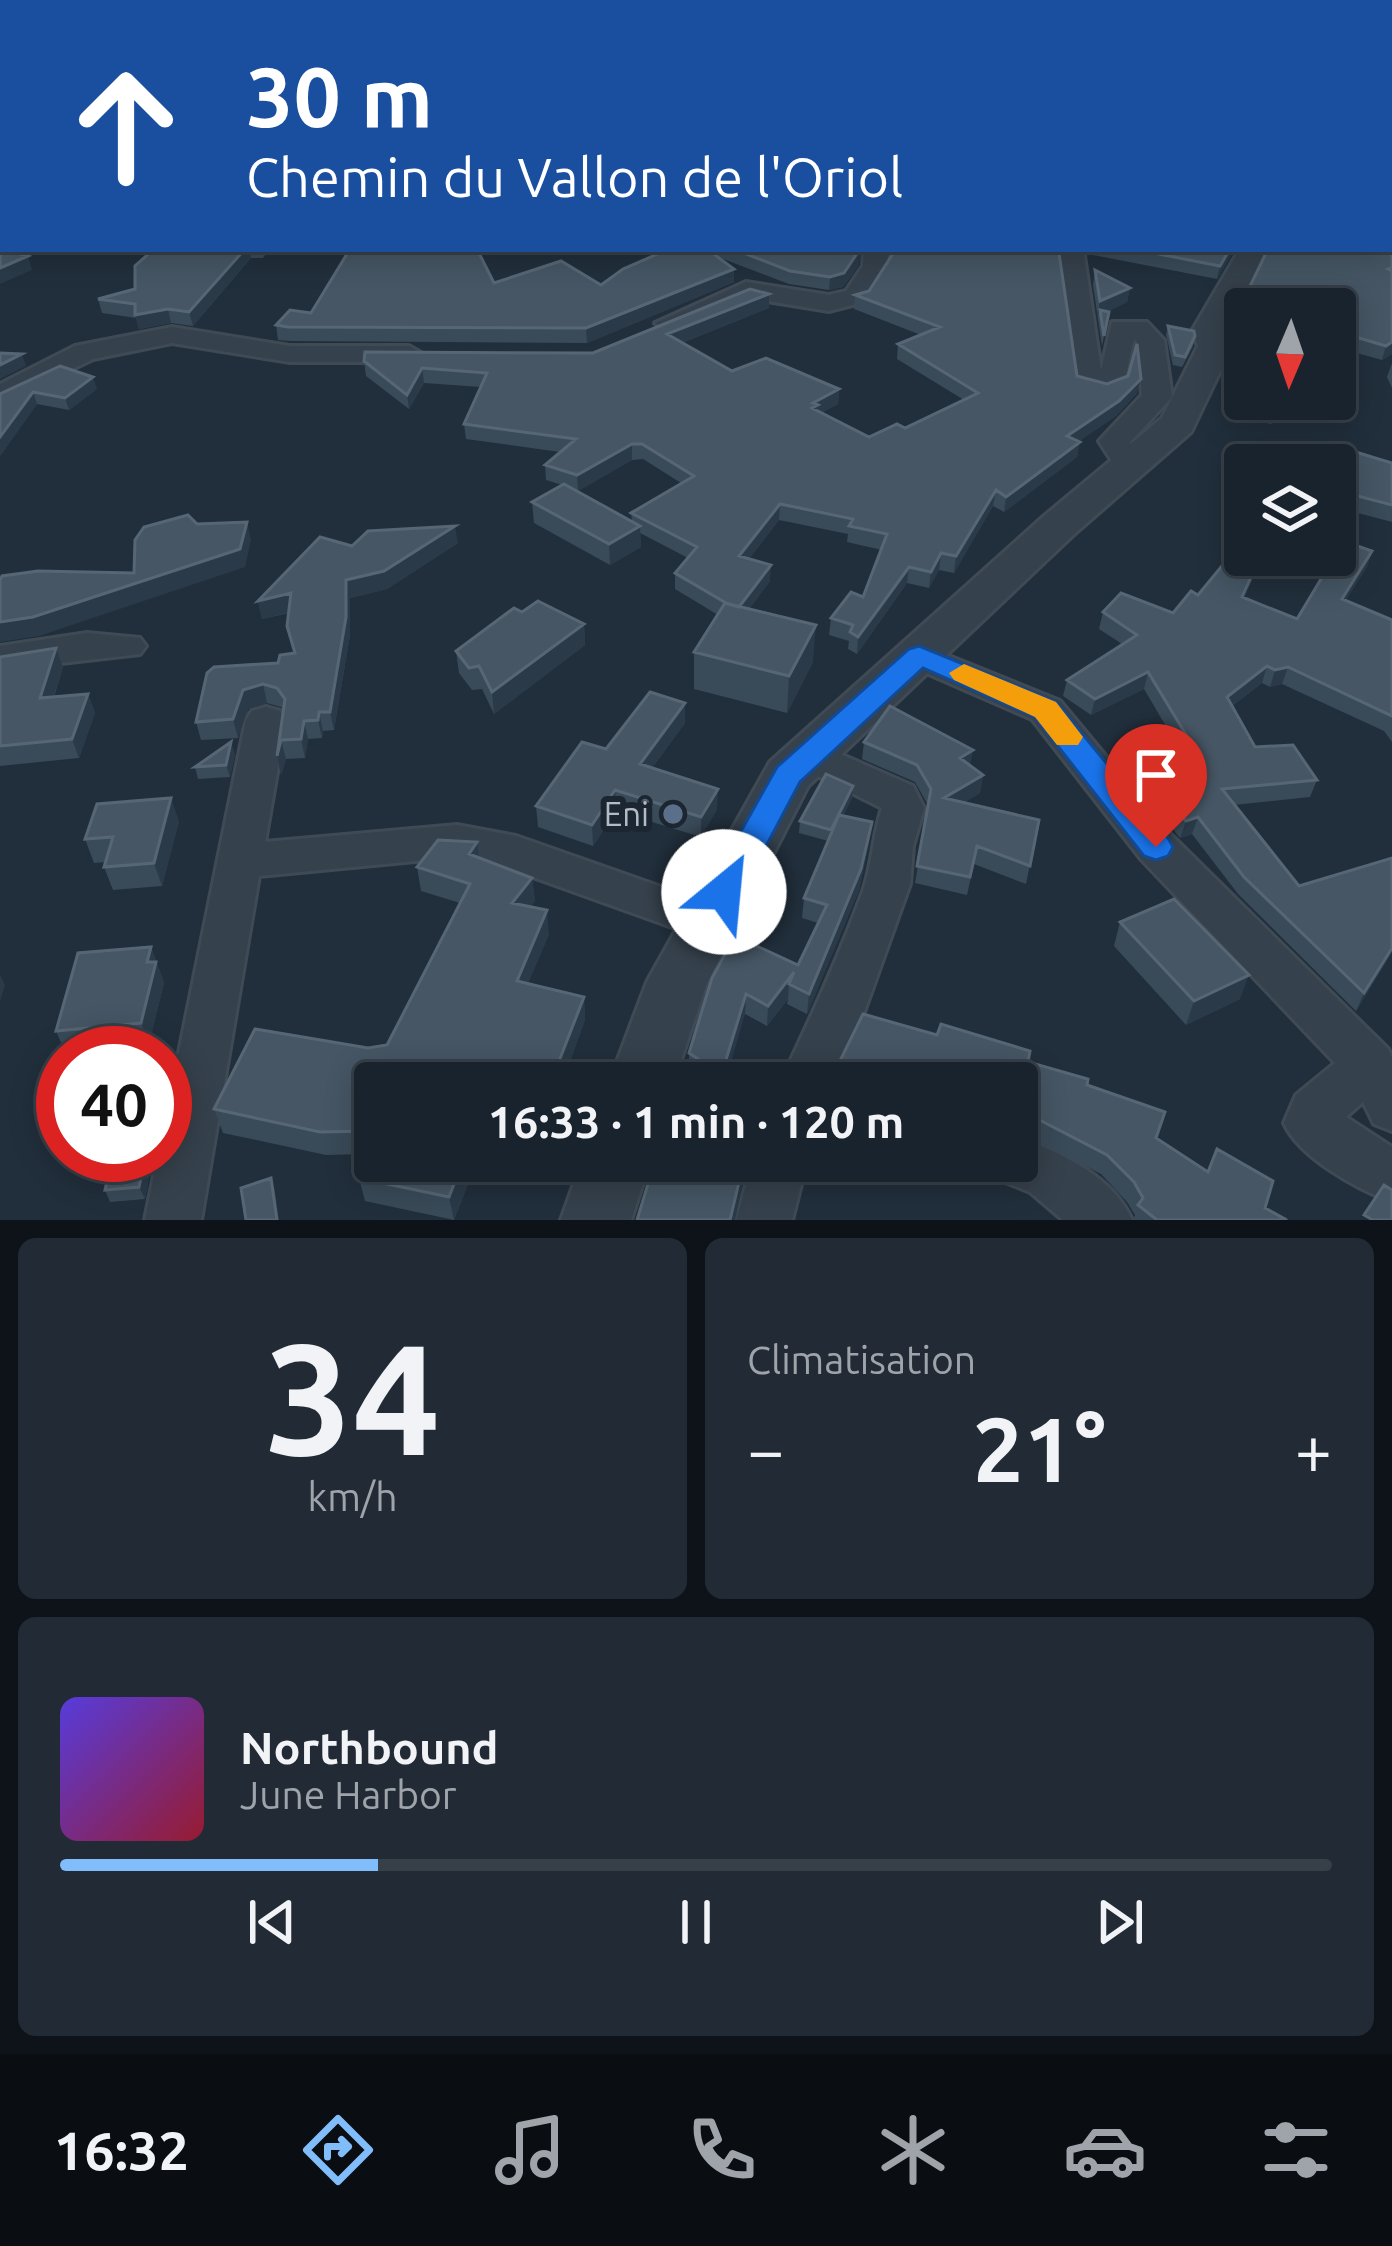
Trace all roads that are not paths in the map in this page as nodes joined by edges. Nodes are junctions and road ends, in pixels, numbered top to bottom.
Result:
1 (876, 252) edge
2 (1071, 252) edge
3 (1253, 252) edge
4 (636, 336) edge
5 (429, 354) edge
6 (0, 395) edge
7 (1130, 465) junction
8 (128, 646) dead end
9 (919, 656) junction
10 (0, 658) edge
11 (266, 721) dead end
12 (808, 754) junction
13 (241, 860) junction
14 (708, 922) junction
15 (648, 1062) edge
16 (816, 1062) edge
17 (1381, 1087) edge
18 (1038, 1170) edge
19 (1392, 1177) edge
20 (609, 1182) edge
21 (774, 1182) edge
22 (173, 1220) edge
23 (596, 1220) edge
24 (764, 1220) edge
25 (1104, 1220) edge

1 - 4 street
2 - 7 street
3 - 7 street
5 - 6 street
7 - 9 street
8 - 10 street
9 - 12 street
9 - 17 street
11 - 13 street
12 - 14 street
12 - 16 street
13 - 14 street
13 - 22 street
14 - 15 street
17 - 19 street
18 - 25 street
20 - 23 street
21 - 24 street

